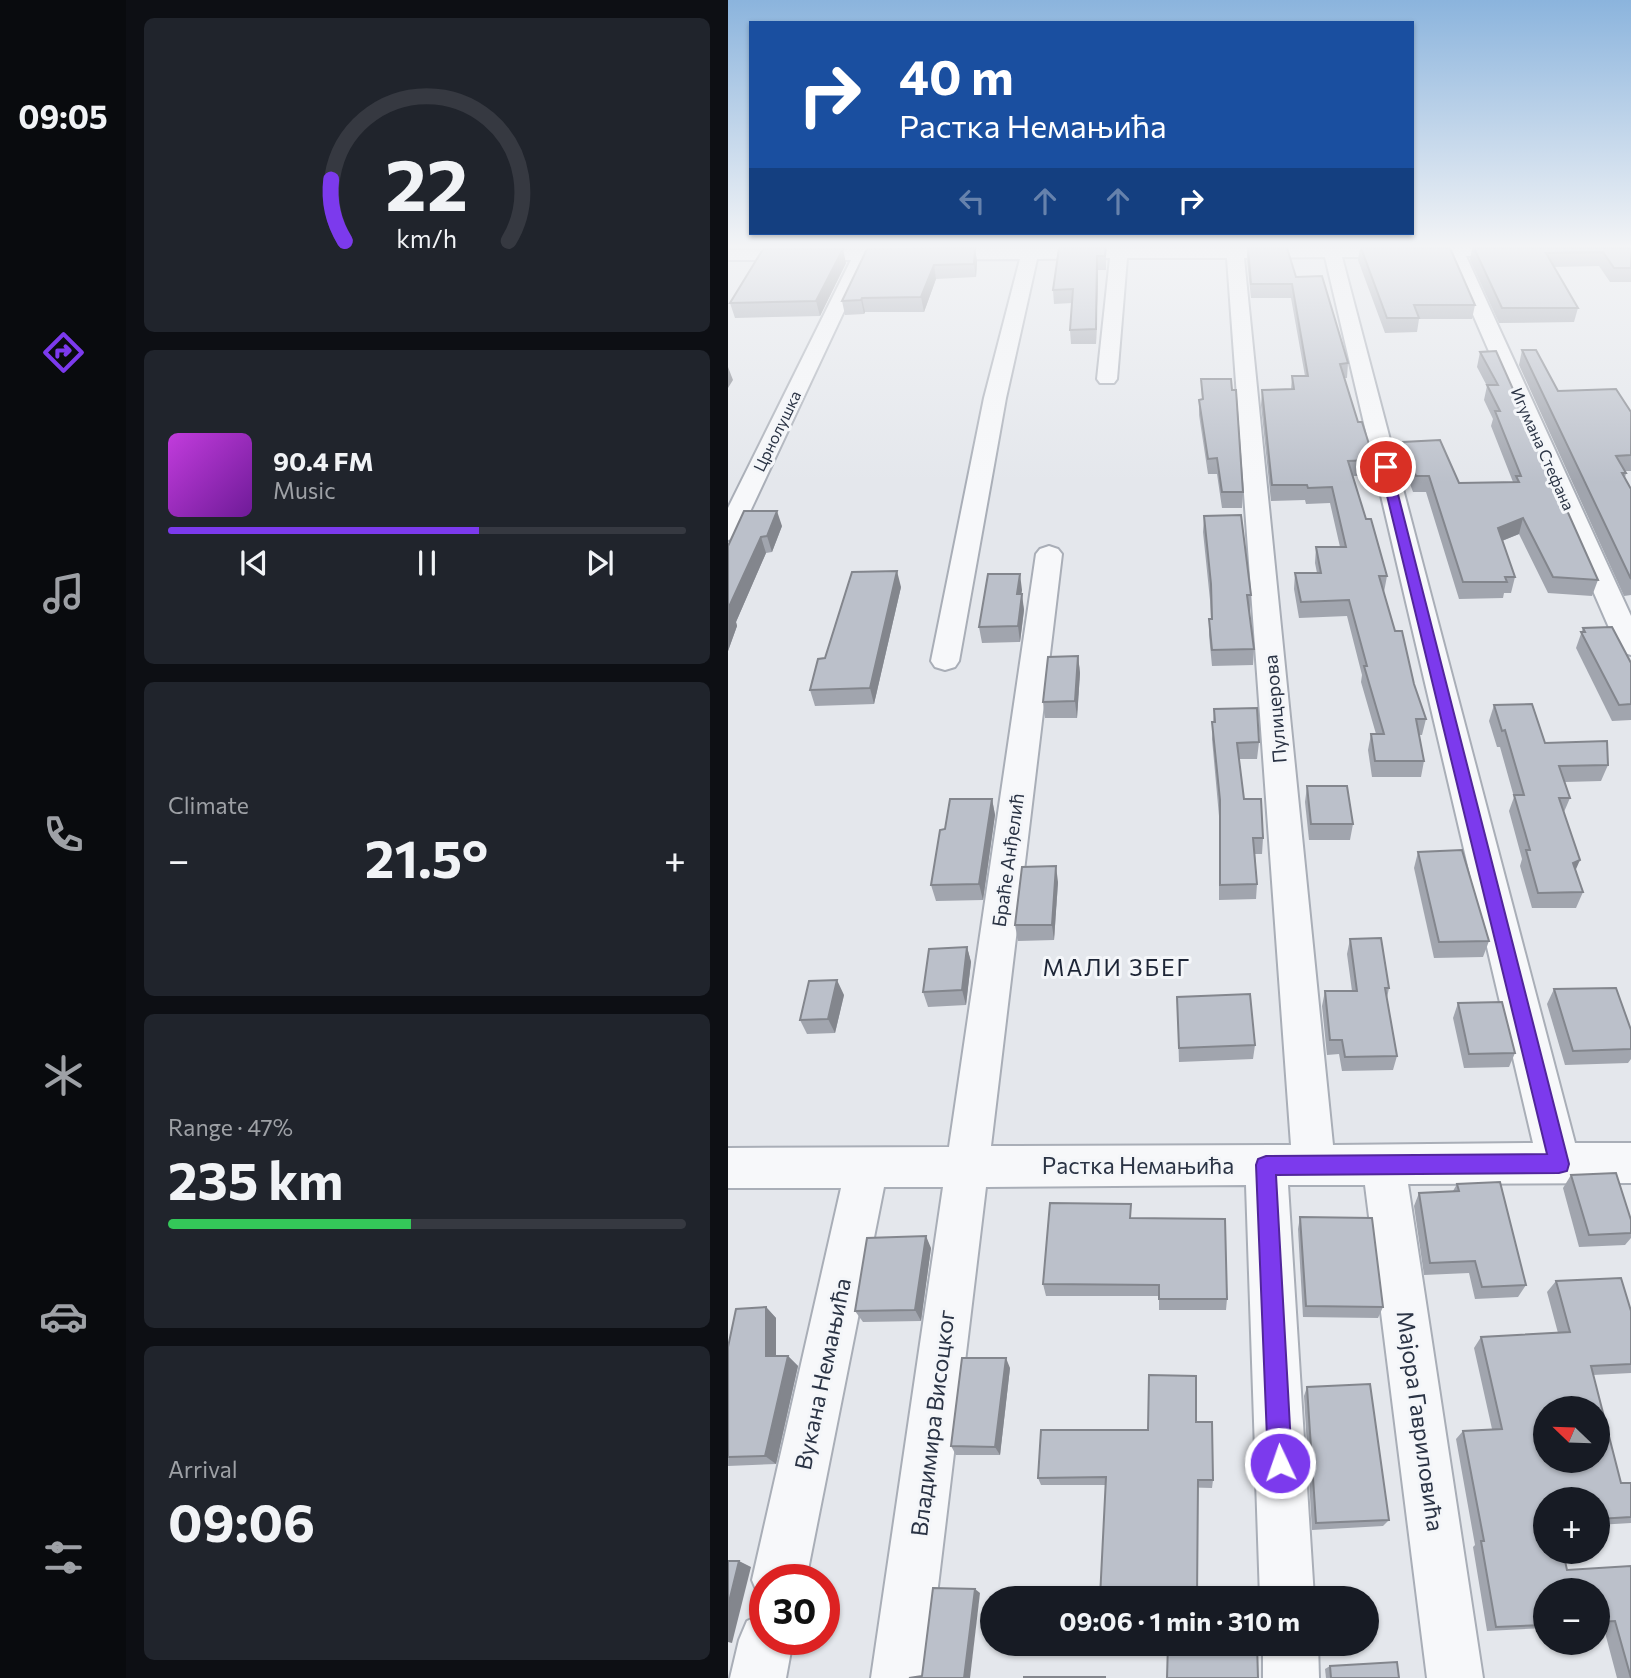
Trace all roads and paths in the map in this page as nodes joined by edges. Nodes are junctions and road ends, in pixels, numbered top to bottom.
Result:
1 (827, 326) edge
2 (1012, 326) edge
3 (1112, 326) edge
4 (1241, 326) edge
5 (1350, 326) edge
6 (1488, 326) edge
7 (1107, 379) dead end
8 (728, 533) edge
9 (1049, 554) dead end
10 (1631, 646) edge
11 (945, 661) dead end
12 (1631, 1163) edge
13 (1559, 1164) junction
14 (1266, 1165) junction
15 (1314, 1165) junction
16 (1384, 1165) junction
17 (966, 1167) junction
18 (728, 1168) edge
19 (867, 1168) junction
20 (782, 1564) edge
21 (1286, 1586) edge
22 (763, 1655) edge
23 (1290, 1656) edge
24 (758, 1678) edge
25 (899, 1678) edge
26 (1291, 1678) edge
27 (1455, 1678) edge

1 - 8 street, Црнолушка
2 - 11 street
3 - 7 street
4 - 15 street, Пулицерова
5 - 13 street
6 - 10 street, Игумана Стефана
9 - 17 street, Браће Анђелић
12 - 13 street, Растка Немањића
13 - 16 street, Растка Немањића
14 - 15 street, Растка Немањића
14 - 17 street, Растка Немањића
14 - 21 street
15 - 16 street, Растка Немањића
16 - 27 street, Мајора Гавриловића
17 - 19 street, Растка Немањића
17 - 25 street, Владимира Висоцког
18 - 19 street, Растка Немањића
19 - 20 street, Вукана Немањића
22 - 24 street
23 - 26 street

